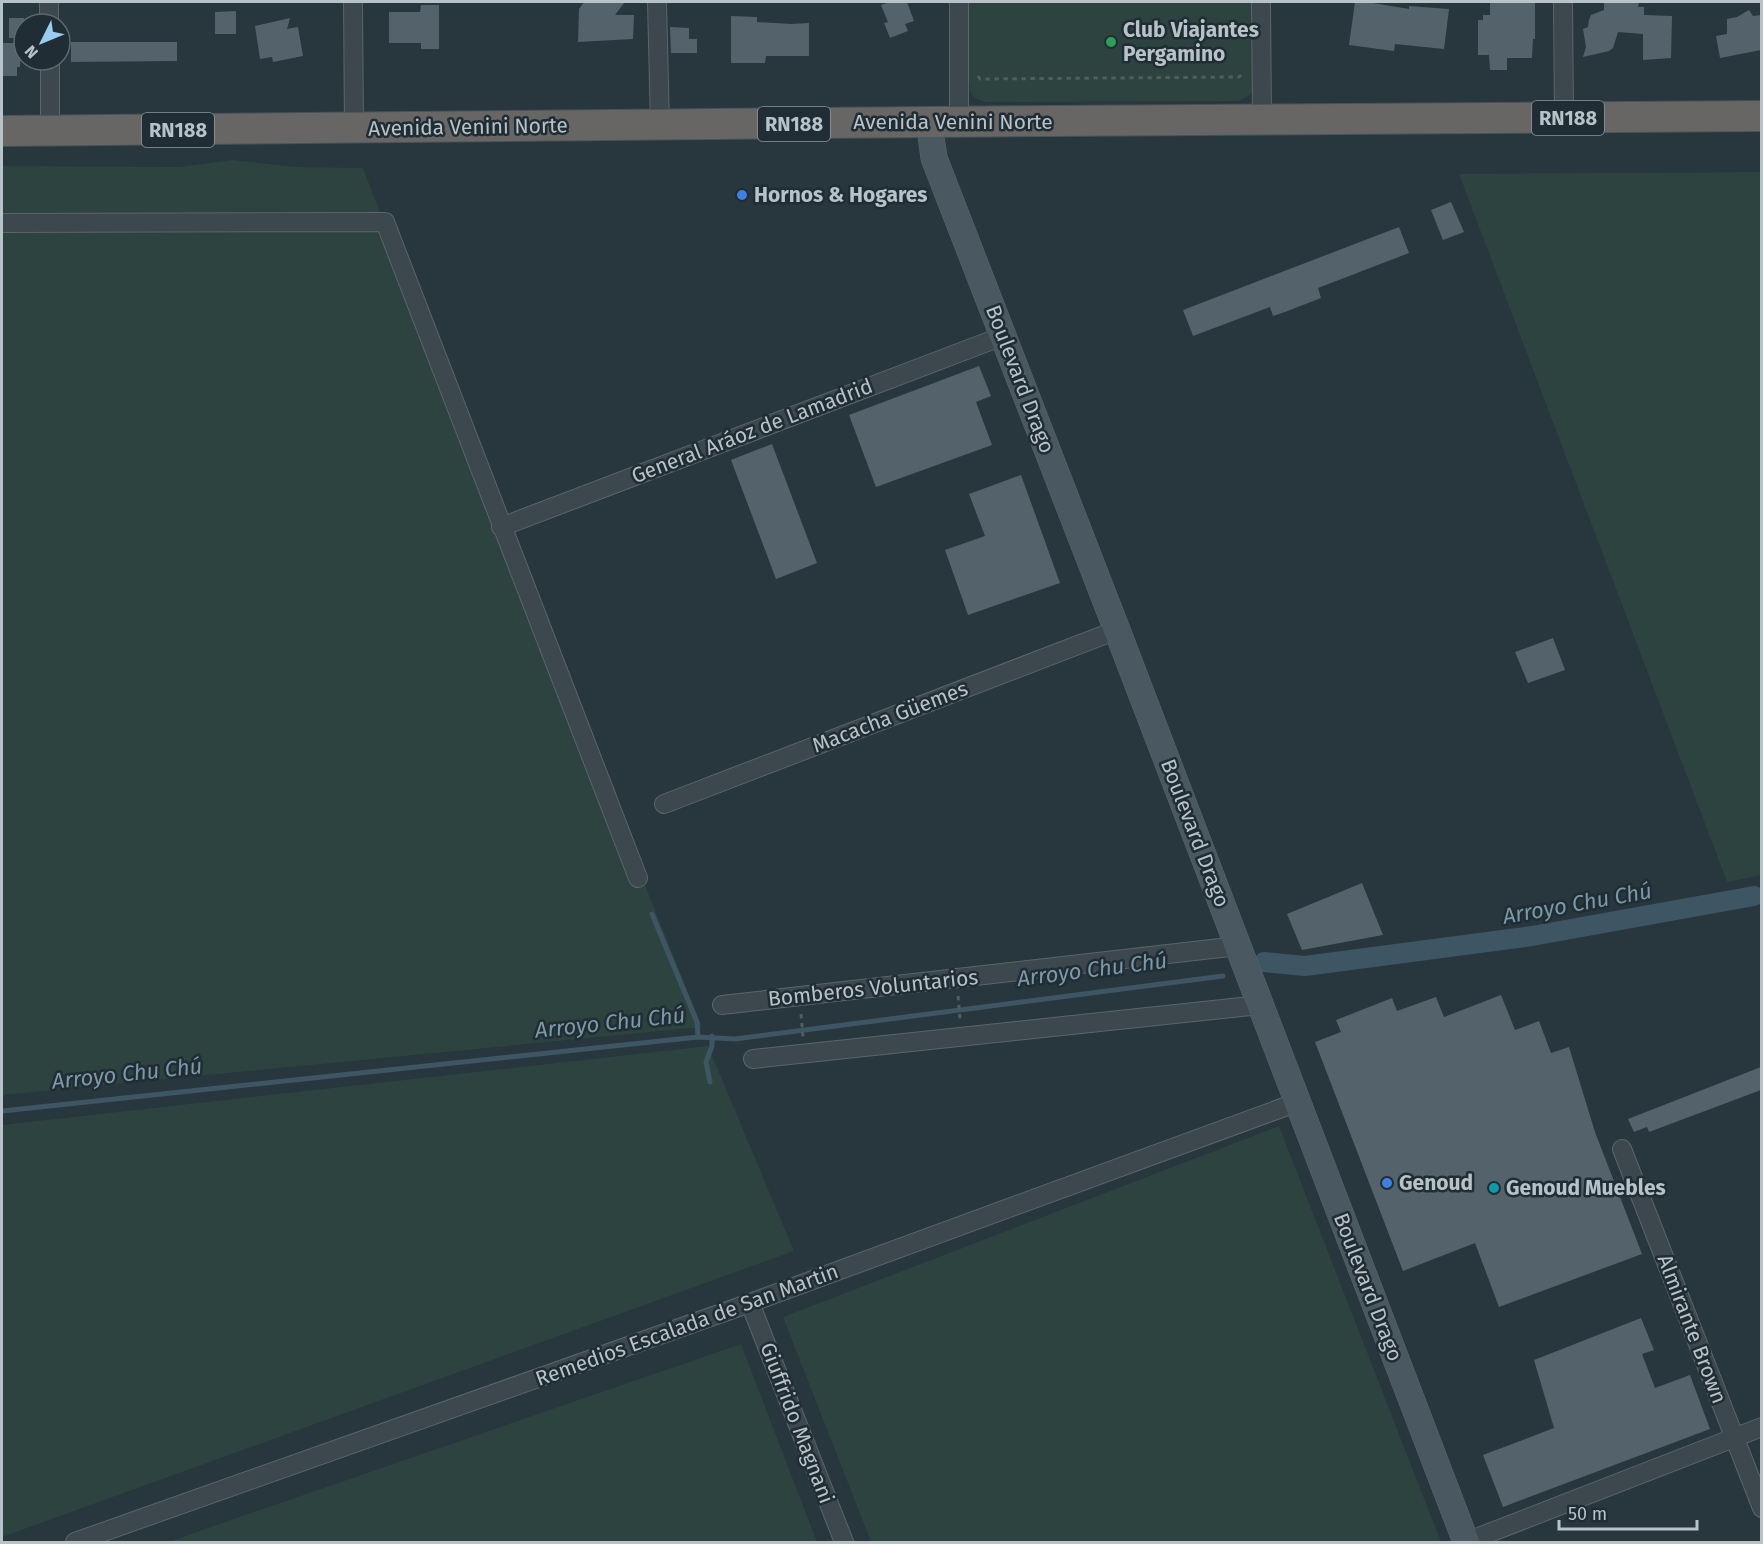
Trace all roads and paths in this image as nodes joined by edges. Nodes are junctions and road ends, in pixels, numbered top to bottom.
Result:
1 (353, 2) edge
2 (657, 2) edge
3 (959, 2) edge
4 (1262, 2) edge
5 (1563, 2) edge
6 (1262, 68) junction
7 (50, 72) edge
8 (959, 72) junction
9 (1761, 116) edge
10 (1564, 118) junction
11 (1262, 120) junction
12 (929, 122) junction
13 (959, 122) junction
14 (660, 125) junction
15 (354, 128) junction
16 (50, 131) junction
17 (2, 132) edge
18 (2, 223) edge
19 (1004, 336) junction
20 (501, 527) junction
21 (1117, 630) junction
22 (664, 804) dead end
23 (638, 878) dead end
24 (1239, 950) junction
25 (1257, 997) junction
26 (958, 1000) dead end
27 (722, 1005) dead end
28 (801, 1017) dead end
29 (961, 1025) dead end
30 (804, 1041) dead end
31 (753, 1059) dead end
32 (1298, 1102) junction
33 (1622, 1149) dead end
34 (750, 1303) junction
35 (1761, 1427) edge
36 (1734, 1438) junction
37 (1761, 1509) edge
38 (75, 1542) edge
39 (844, 1542) edge
40 (1466, 1542) edge

1 - 15 street
2 - 14 street
3 - 8 street
4 - 6 street
5 - 10 street
6 - 8 path
6 - 11 street
7 - 16 street
8 - 13 street
9 - 10 highway, Avenida Venini Norte / RN188
10 - 11 highway, Avenida Venini Norte / RN188
11 - 13 highway, Avenida Venini Norte / RN188
12 - 13 highway, Avenida Venini Norte / RN188
12 - 14 highway, Avenida Venini Norte / RN188
12 - 19 main road, Boulevard Drago
14 - 15 highway, Avenida Venini Norte / RN188
15 - 16 highway, Avenida Venini Norte / RN188
16 - 17 highway, Avenida Venini Norte / RN188
18 - 20 street
19 - 20 street, General Aráoz de Lamadrid
19 - 21 main road, Boulevard Drago
20 - 23 street
21 - 22 street, Macacha Güemes
21 - 24 main road, Boulevard Drago
24 - 25 main road, Boulevard Drago
24 - 27 street, Bomberos Voluntarios
25 - 31 street
25 - 32 main road, Boulevard Drago
26 - 29 path
28 - 30 path
32 - 34 street, Remedios Escalada de San Martin
32 - 40 main road, Boulevard Drago
33 - 36 street, Almirante Brown
34 - 38 street, Remedios Escalada de San Martin
34 - 39 street, Giuffrido Magnani
35 - 36 street
36 - 37 street, Almirante Brown
36 - 40 street

